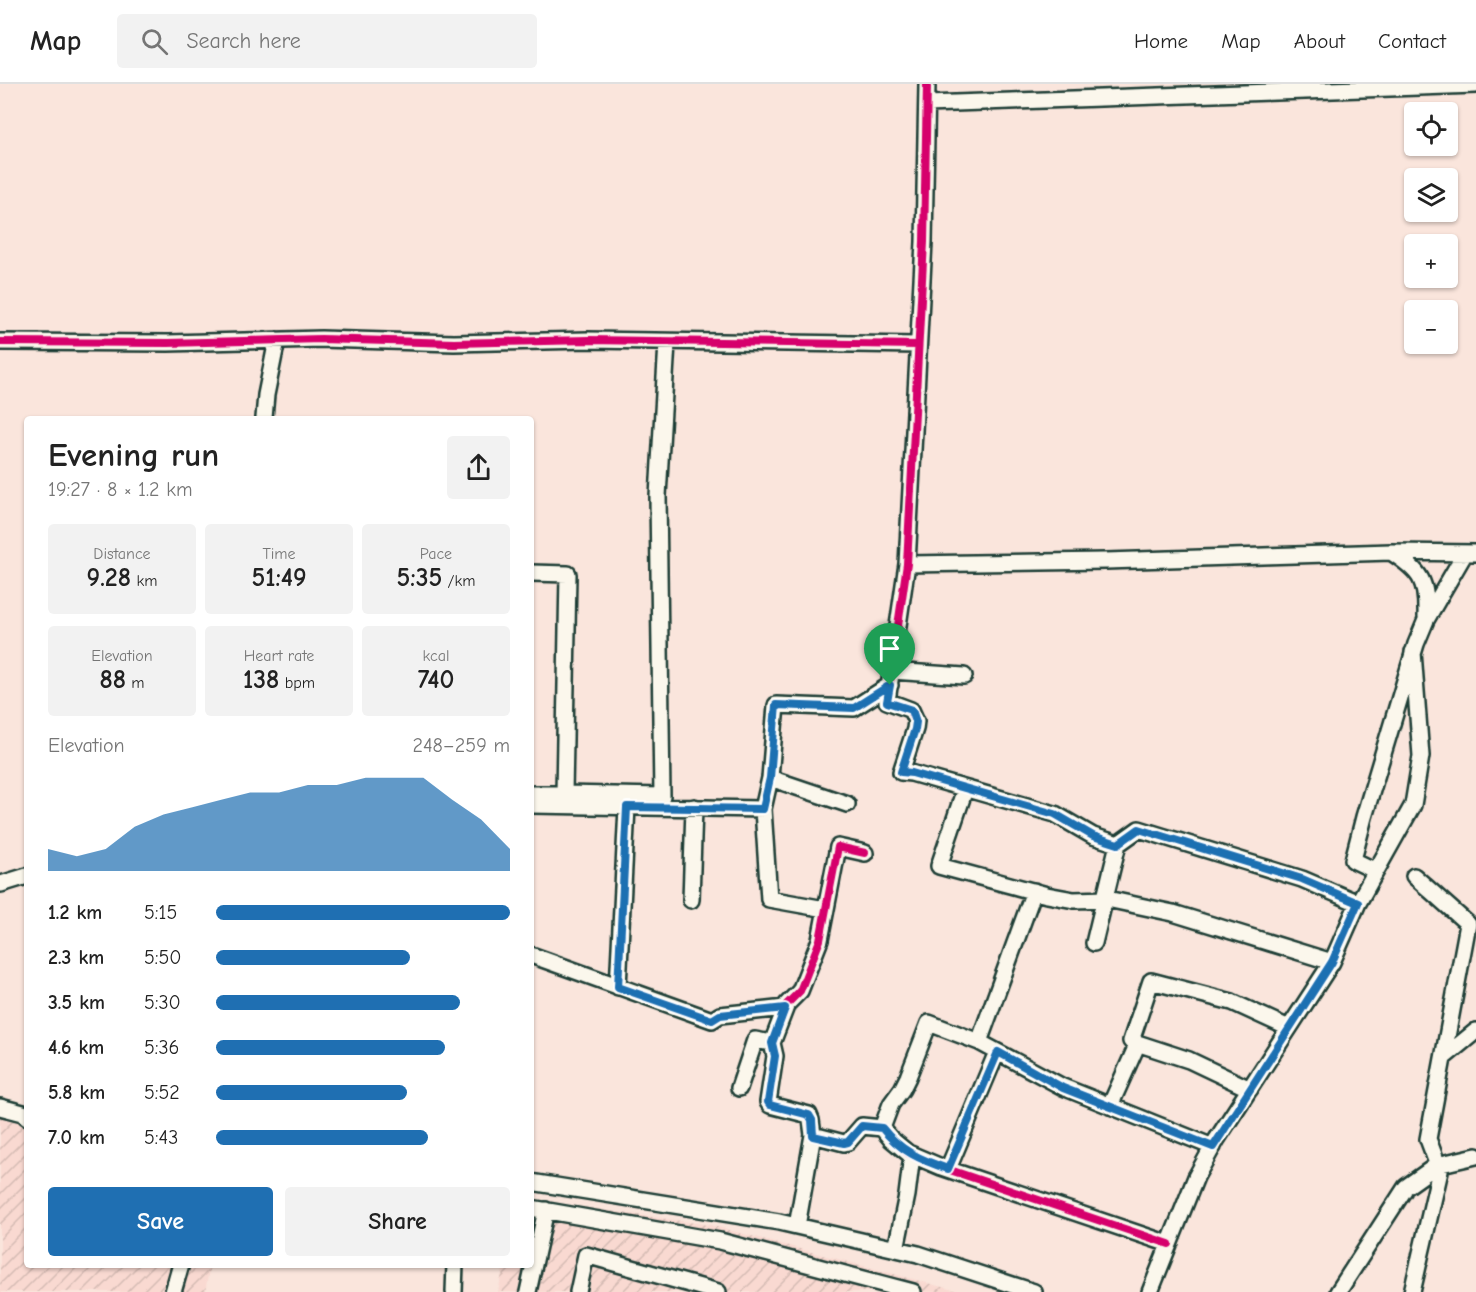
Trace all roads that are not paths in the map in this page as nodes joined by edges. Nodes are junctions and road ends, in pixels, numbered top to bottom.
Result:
1 (927, 84) edge
2 (1476, 85) edge
3 (927, 104) junction
4 (277, 340) junction
5 (0, 342) edge
6 (667, 343) junction
7 (918, 345) junction
8 (264, 416) edge
9 (1391, 552) junction
10 (1470, 553) edge
11 (907, 564) junction
12 (534, 573) edge
13 (1426, 620) junction
14 (1413, 652) junction
15 (964, 676) dead end
16 (891, 678) junction
17 (770, 778) junction
18 (965, 789) junction
19 (534, 794) edge
20 (564, 794) junction
21 (847, 804) dead end
22 (534, 805) edge
23 (627, 807) junction
24 (694, 807) junction
25 (763, 809) junction
26 (1118, 844) junction
27 (865, 853) dead end
28 (1376, 872) junction
29 (1414, 876) dead end
30 (24, 877) edge
31 (1, 884) edge
32 (1034, 891) junction
33 (1105, 899) junction
34 (691, 900) dead end
35 (1358, 903) junction
36 (825, 909) junction
37 (1472, 928) edge
38 (1094, 943) dead end
39 (534, 956) edge
40 (1332, 962) junction
41 (618, 987) junction
42 (785, 1008) junction
43 (1289, 1028) junction
44 (1476, 1031) edge
45 (979, 1042) junction
46 (772, 1043) junction
47 (1138, 1043) junction
48 (998, 1052) junction
49 (1443, 1058) junction
50 (739, 1088) dead end
51 (1250, 1089) junction
52 (1110, 1106) junction
53 (0, 1107) edge
54 (24, 1114) edge
55 (882, 1128) junction
56 (813, 1136) junction
57 (1213, 1147) junction
58 (912, 1155) junction
59 (1476, 1156) edge
60 (1437, 1165) junction
61 (948, 1169) junction
62 (534, 1182) edge
63 (538, 1209) edge
64 (797, 1226) junction
65 (534, 1242) edge
66 (1169, 1244) junction
67 (896, 1249) junction
68 (180, 1268) edge
69 (455, 1268) edge
70 (531, 1268) edge
71 (173, 1292) edge
72 (454, 1292) edge
73 (528, 1292) edge
74 (578, 1292) edge
75 (718, 1292) edge
76 (913, 1292) edge
77 (1034, 1292) edge
78 (1150, 1292) edge
79 (1338, 1292) edge
80 (1412, 1292) edge

1 - 3 street
2 - 3 street
3 - 7 street
4 - 5 street
4 - 6 street
4 - 8 street
6 - 7 street
6 - 20 street
7 - 11 street
9 - 10 street
9 - 11 street
9 - 13 street
10 - 13 street
11 - 16 street
12 - 20 street
13 - 14 street
14 - 28 street
14 - 28 street
15 - 16 street
16 - 17 street
16 - 18 street
17 - 21 street
17 - 25 street
18 - 26 street
18 - 32 street
19 - 20 street
22 - 23 street
23 - 24 street
23 - 41 street
24 - 25 street
24 - 34 street
25 - 36 street
26 - 33 street
26 - 35 street
27 - 36 street
28 - 35 street
29 - 37 street
30 - 31 street
32 - 33 street
32 - 45 street
33 - 38 street
33 - 40 street
35 - 40 street
36 - 42 street
37 - 49 street
39 - 41 street
40 - 43 street
41 - 42 street
42 - 46 street
43 - 47 street
43 - 51 street
44 - 49 street
45 - 48 street
45 - 55 street
46 - 50 street
46 - 56 street
47 - 51 street
47 - 52 street
48 - 52 street
48 - 61 street
49 - 60 street
51 - 57 street
52 - 57 street
53 - 54 street
55 - 56 street
55 - 58 street
56 - 64 street
57 - 66 street
58 - 61 street
58 - 67 street
59 - 60 street
60 - 79 street
60 - 80 street
61 - 66 street
62 - 64 street
63 - 65 street
63 - 76 street
64 - 67 street
66 - 78 street
67 - 77 street
68 - 71 street
69 - 72 street
70 - 73 street
74 - 75 street

